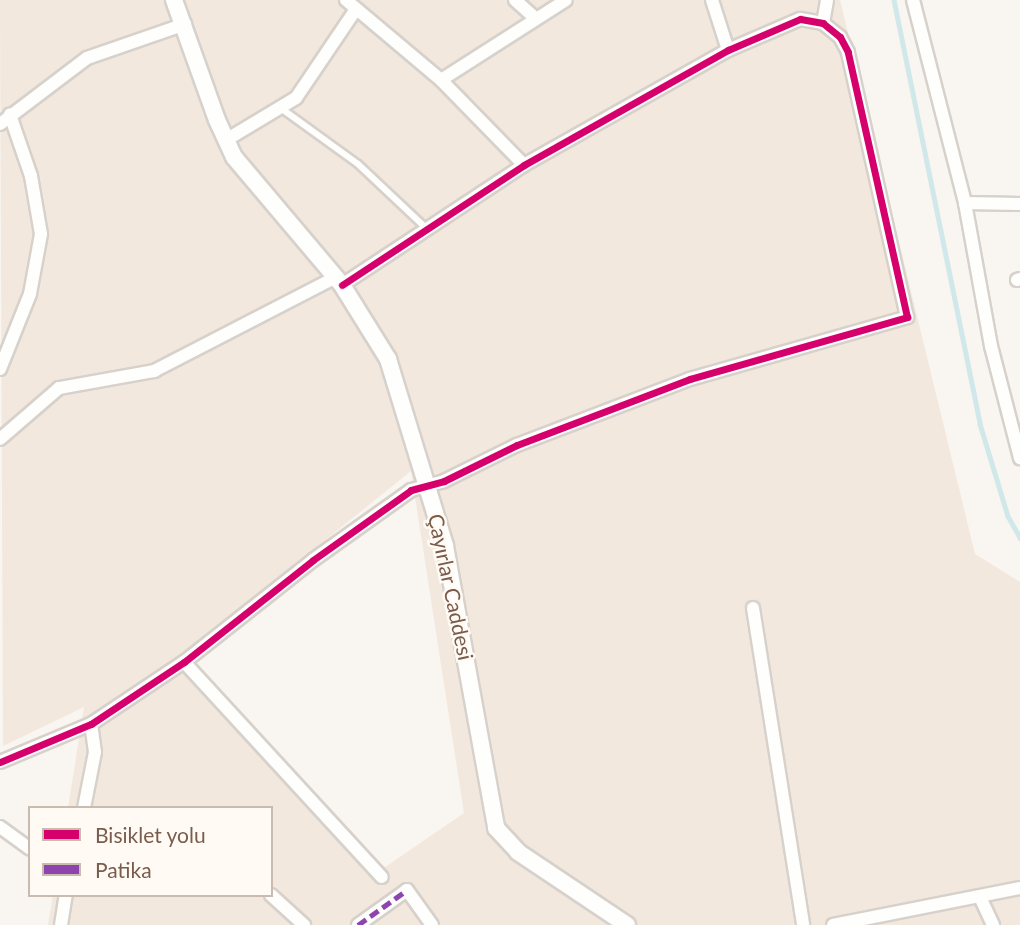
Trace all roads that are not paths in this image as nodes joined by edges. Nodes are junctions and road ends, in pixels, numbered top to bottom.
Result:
1 (174, 0) edge
2 (515, 0) edge
3 (566, 0) edge
4 (712, 0) edge
5 (827, 0) edge
6 (913, 0) edge
7 (351, 4) edge
8 (535, 18) junction
9 (823, 23) junction
10 (185, 24) junction
11 (728, 50) junction
12 (441, 80) junction
13 (282, 109) junction
14 (5, 119) edge
15 (226, 140) junction
16 (524, 164) junction
17 (965, 203) junction
18 (1020, 204) edge
19 (428, 230) junction
20 (339, 281) junction
21 (0, 369) edge
22 (0, 439) edge
23 (1019, 454) edge
24 (430, 485) junction
25 (753, 608) dead end
26 (184, 662) junction
27 (91, 724) junction
28 (0, 762) edge
29 (84, 806) edge
30 (0, 827) edge
31 (28, 848) edge
32 (382, 877) dead end
33 (1020, 888) edge
34 (66, 897) edge
35 (273, 897) edge
36 (980, 897) junction
37 (61, 925) edge
38 (304, 925) edge
39 (358, 925) edge
40 (432, 925) edge
41 (627, 925) edge
42 (803, 925) edge
43 (833, 925) edge
44 (993, 925) edge

1 - 10 street, Çayırlar Caddesi
2 - 8 street
3 - 8 street
4 - 11 street
5 - 9 street
6 - 17 street
7 - 12 street
7 - 13 street
8 - 12 street
9 - 11 street
9 - 24 street
10 - 14 street
10 - 15 street, Çayırlar Caddesi
11 - 16 street
12 - 16 street
13 - 15 street
13 - 19 lane
14 - 21 street
15 - 20 street, Çayırlar Caddesi
16 - 19 street
17 - 18 street
17 - 23 street
19 - 20 street
20 - 22 street
20 - 24 street, Çayırlar Caddesi
24 - 26 street
24 - 41 street, Çayırlar Caddesi
25 - 42 street
26 - 27 street
26 - 32 street
27 - 28 street
27 - 29 street
30 - 31 street
33 - 36 street
34 - 37 street
35 - 38 street
36 - 43 street
36 - 44 street
39 - 40 street

